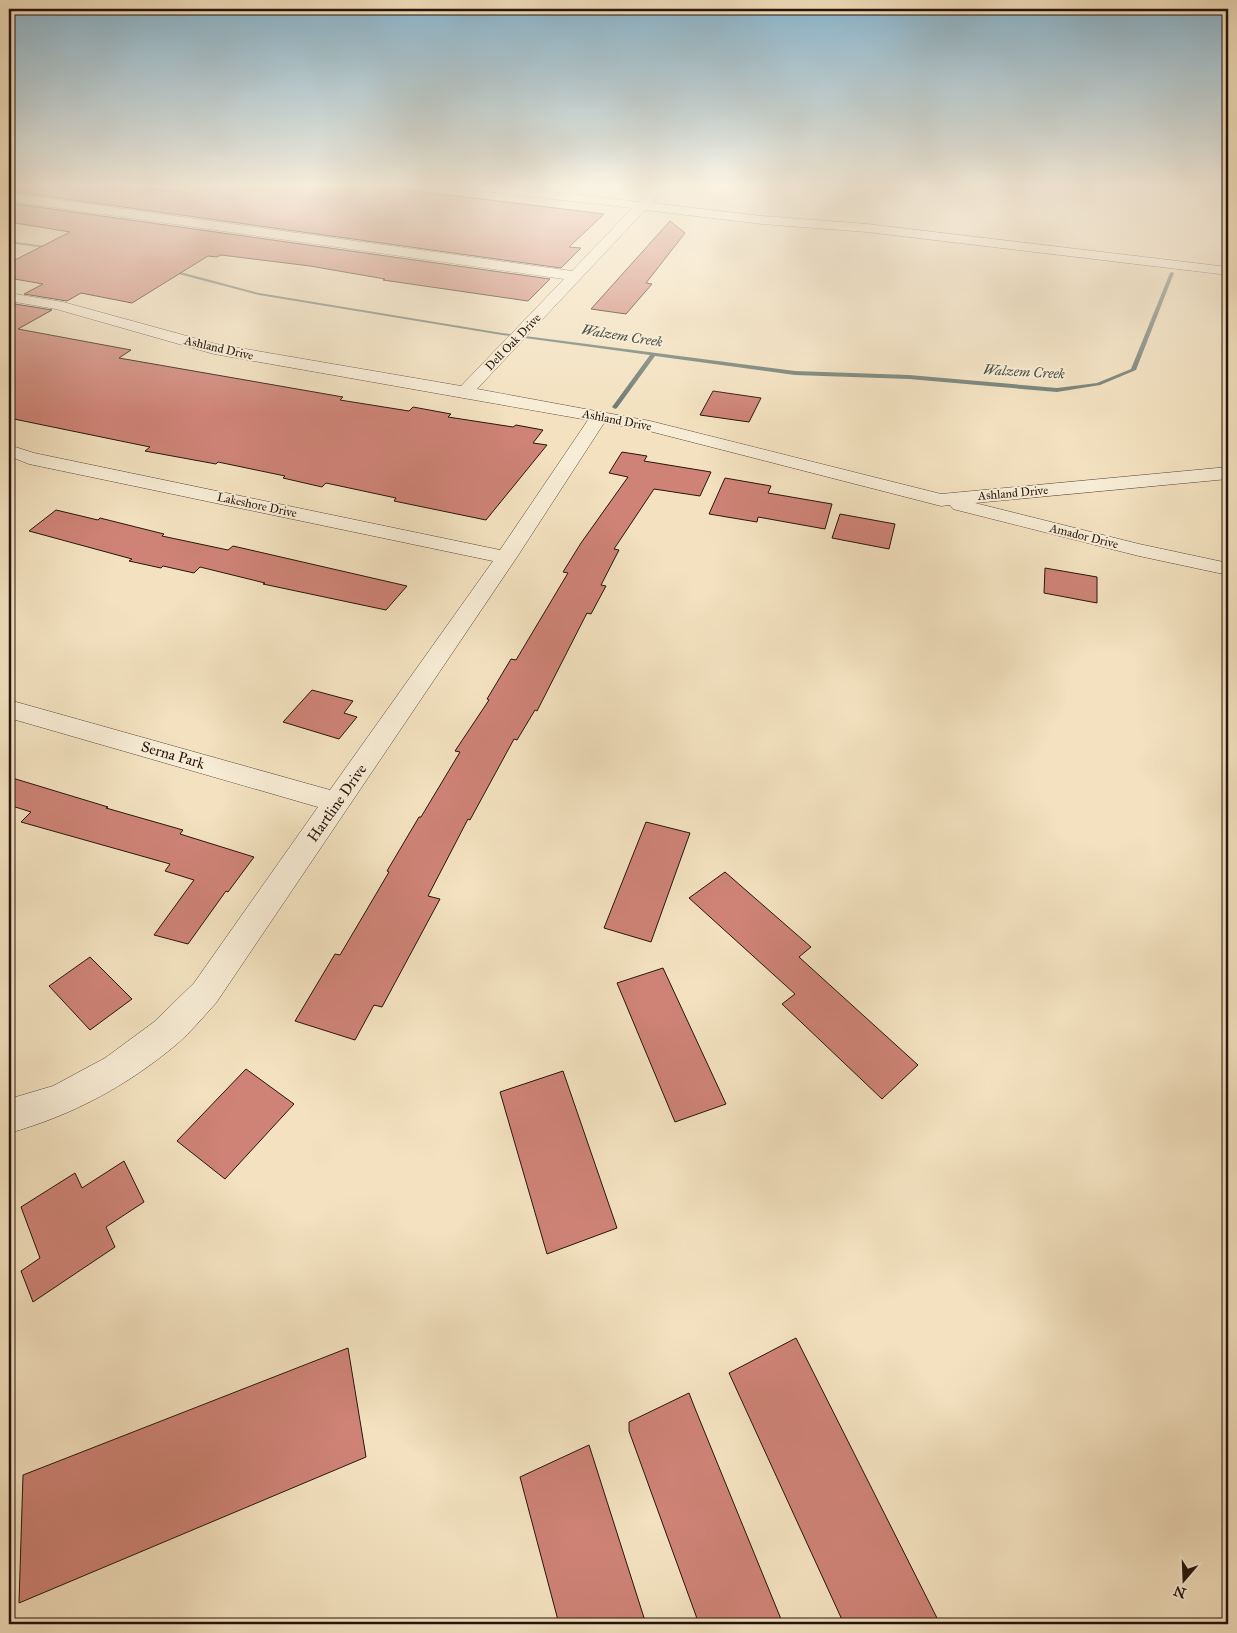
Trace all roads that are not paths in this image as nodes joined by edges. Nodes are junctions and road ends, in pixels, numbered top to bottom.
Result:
1 (470, 261) edge
2 (590, 261) edge
3 (1146, 261) edge
4 (1228, 271) edge
5 (576, 276) junction
6 (9, 297) edge
7 (465, 392) junction
8 (599, 417) junction
9 (9, 450) edge
10 (1228, 473) edge
11 (941, 500) junction
12 (506, 558) junction
13 (1228, 569) edge
14 (9, 709) edge
15 (337, 802) junction
16 (9, 1116) edge

1 - 5 street
2 - 5 street, Dell Oak Drive
3 - 4 street
5 - 7 street, Dell Oak Drive
6 - 7 street, Ashland Drive
7 - 8 street, Ashland Drive
8 - 11 street, Ashland Drive
8 - 12 street, Hartline Drive
9 - 12 street, Lakeshore Drive
10 - 11 street, Ashland Drive
11 - 13 street, Amador Drive
12 - 15 street, Hartline Drive
14 - 15 street, Serna Park
15 - 16 street, Hartline Drive

